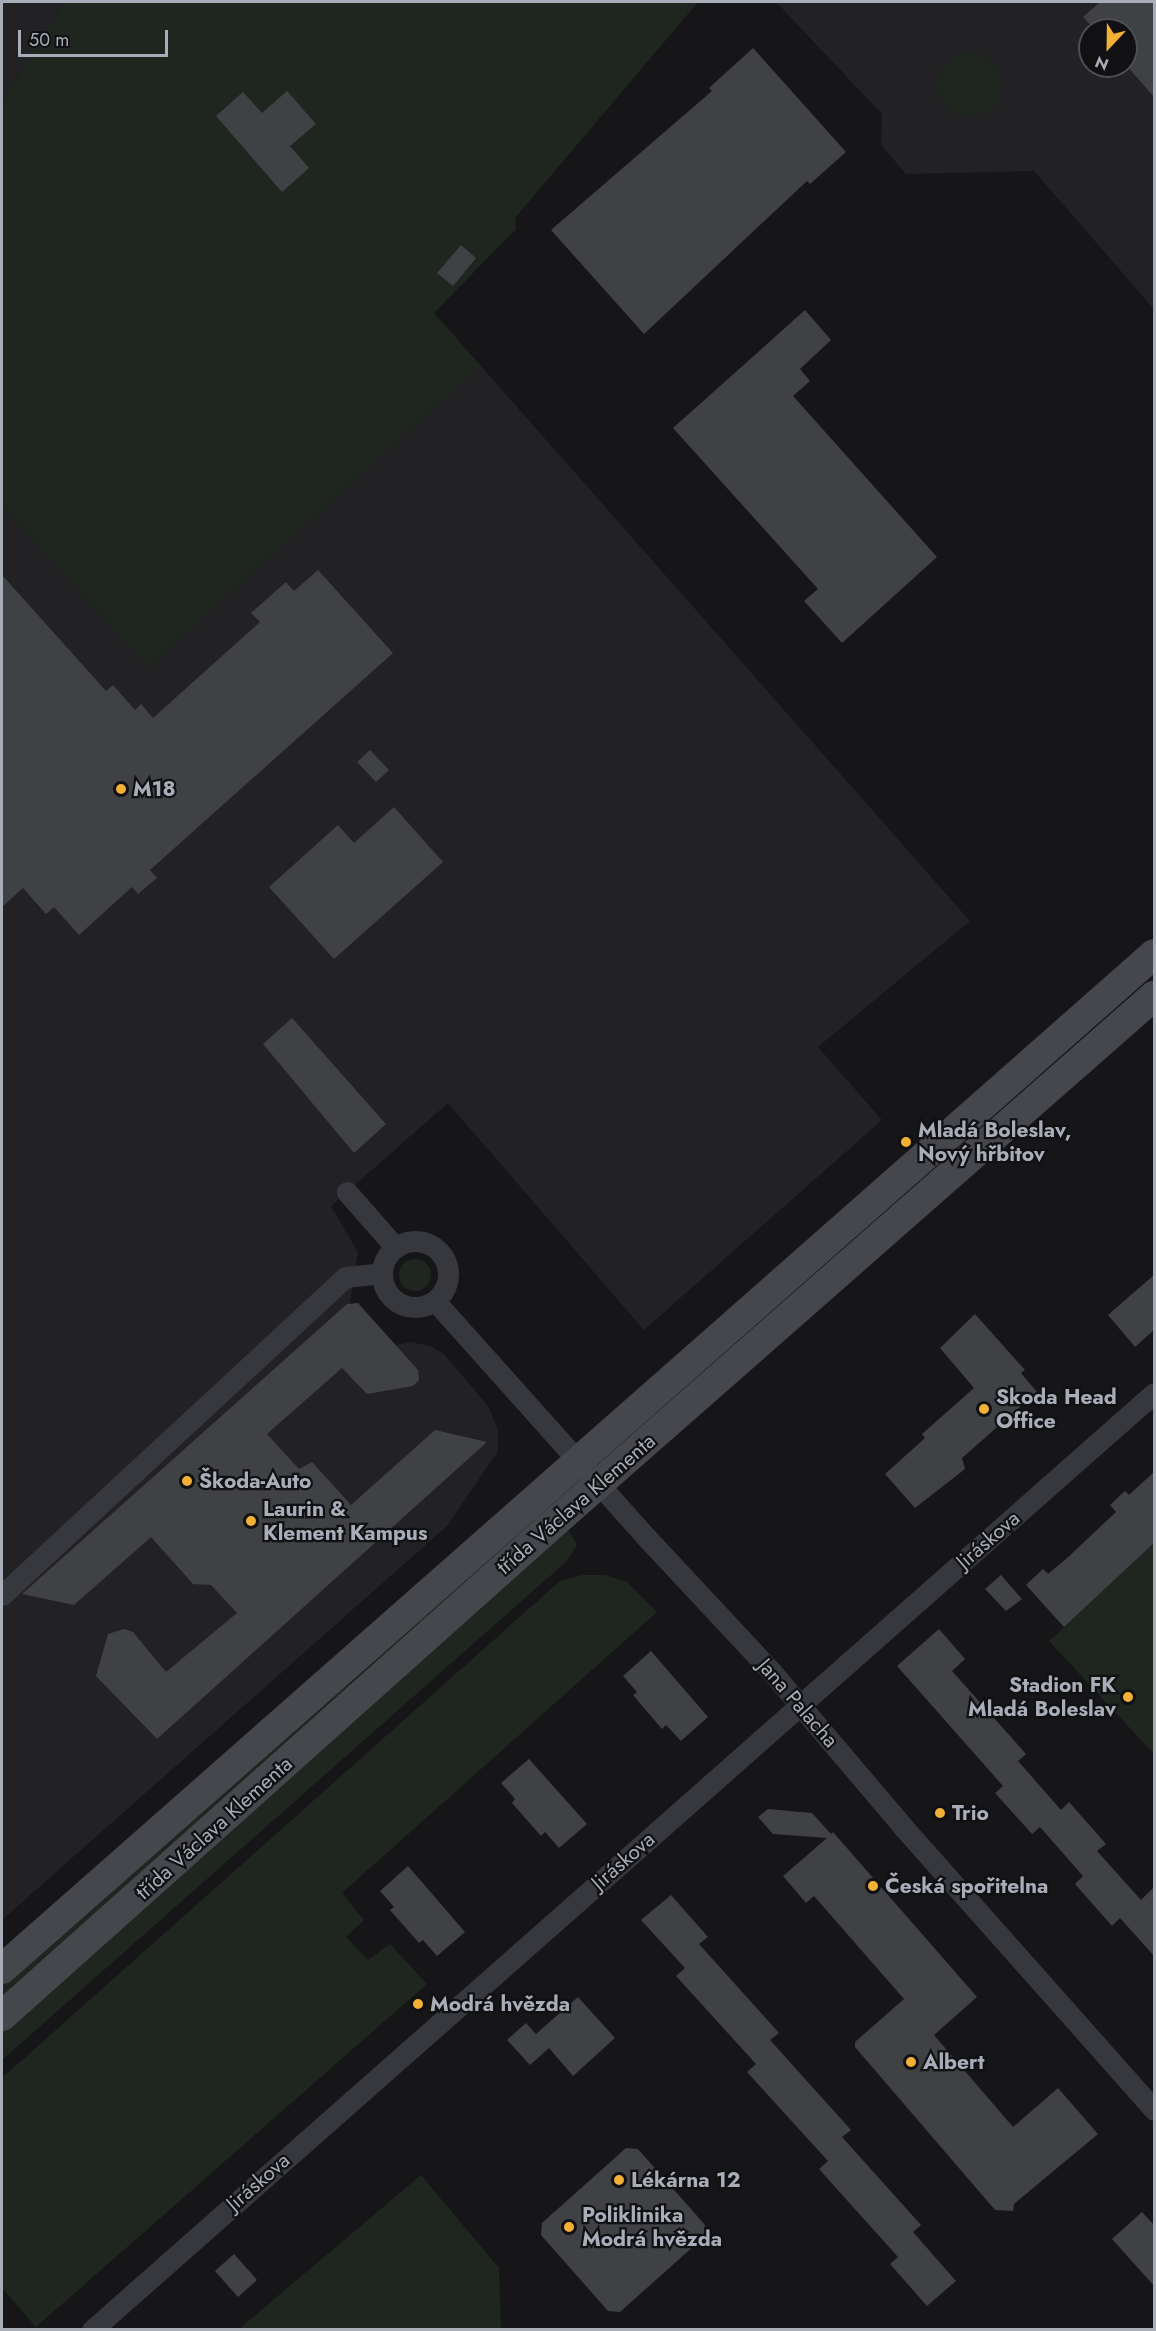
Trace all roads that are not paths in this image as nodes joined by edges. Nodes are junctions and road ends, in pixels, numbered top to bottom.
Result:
1 (1155, 954) edge
2 (1155, 996) edge
3 (347, 1192) dead end
4 (396, 1248) junction
5 (382, 1273) junction
6 (435, 1300) junction
7 (1155, 1393) edge
8 (577, 1461) junction
9 (599, 1485) junction
10 (2, 1595) edge
11 (801, 1705) junction
12 (2, 1969) edge
13 (2, 2016) edge
14 (1155, 2110) edge
15 (92, 2330) edge

1 - 8 street, třída Václava Klementa
2 - 9 street, třída Václava Klementa
3 - 4 street
4 - 5 street
4 - 6 street
5 - 6 street
5 - 10 street
6 - 8 street, Jana Palacha
7 - 11 street, Jiráskova
8 - 9 street, Jana Palacha
8 - 12 street, třída Václava Klementa
9 - 11 street, Jana Palacha
9 - 13 street, třída Václava Klementa
11 - 14 street, Jana Palacha
11 - 15 street, Jiráskova

